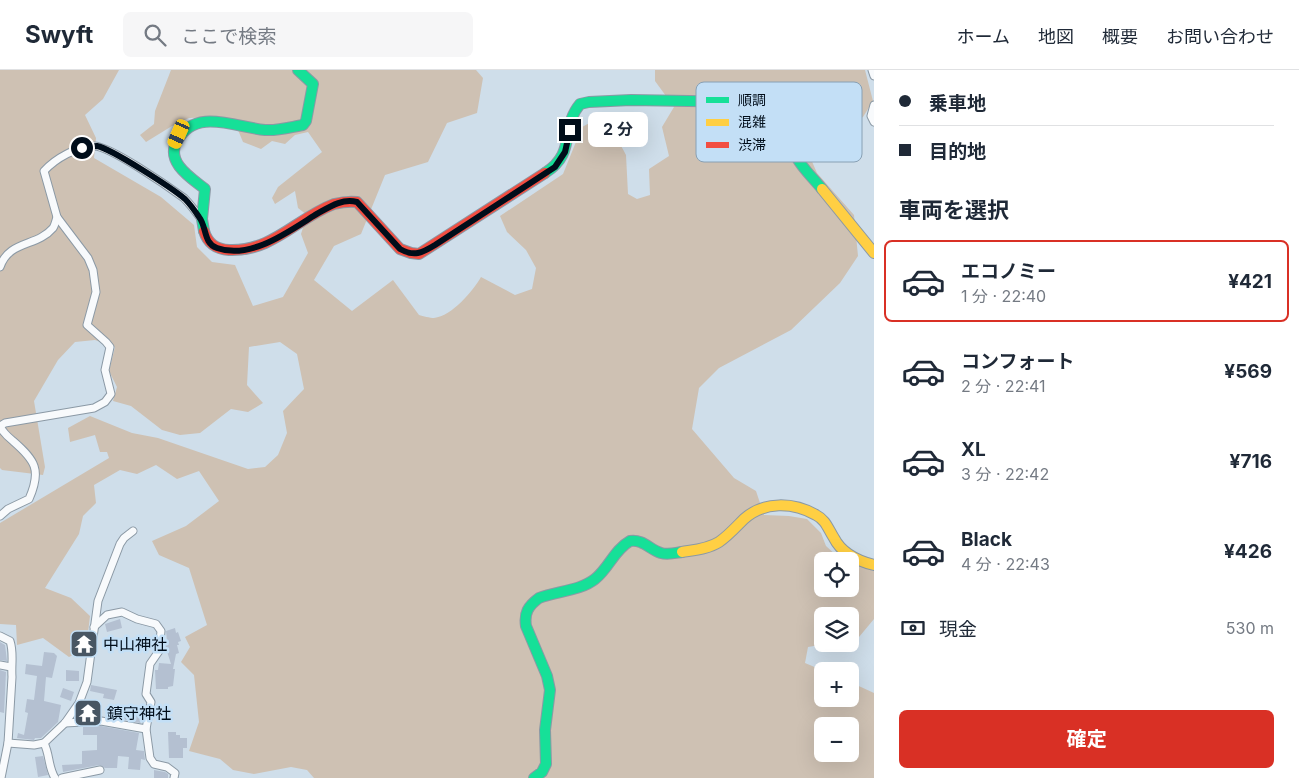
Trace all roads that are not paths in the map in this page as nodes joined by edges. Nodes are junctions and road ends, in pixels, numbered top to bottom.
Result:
1 (298, 70) edge
2 (872, 70) edge
3 (874, 76) edge
4 (696, 101) edge
5 (874, 105) edge
6 (874, 122) edge
7 (800, 162) edge
8 (57, 217) junction
9 (201, 219) junction
10 (874, 253) edge
11 (0, 267) edge
12 (0, 426) edge
13 (0, 516) edge
14 (134, 531) dead end
15 (874, 565) edge
16 (94, 626) junction
17 (0, 636) edge
18 (0, 665) edge
19 (11, 667) junction
20 (66, 723) junction
21 (146, 729) junction
22 (8, 743) junction
23 (44, 743) junction
24 (100, 770) dead end
25 (2, 778) edge
26 (54, 778) edge
27 (62, 778) edge
28 (174, 778) edge
29 (534, 778) edge

1 - 9 street
2 - 3 street
4 - 9 street
5 - 6 street
7 - 10 street
8 - 9 street
8 - 11 street
8 - 12 street
12 - 13 street
14 - 16 street
15 - 29 street
16 - 20 street
16 - 21 street
17 - 19 street
18 - 19 street
19 - 22 street
20 - 21 street
20 - 23 street
21 - 28 street
22 - 23 street
22 - 25 street
23 - 26 street
24 - 27 street

